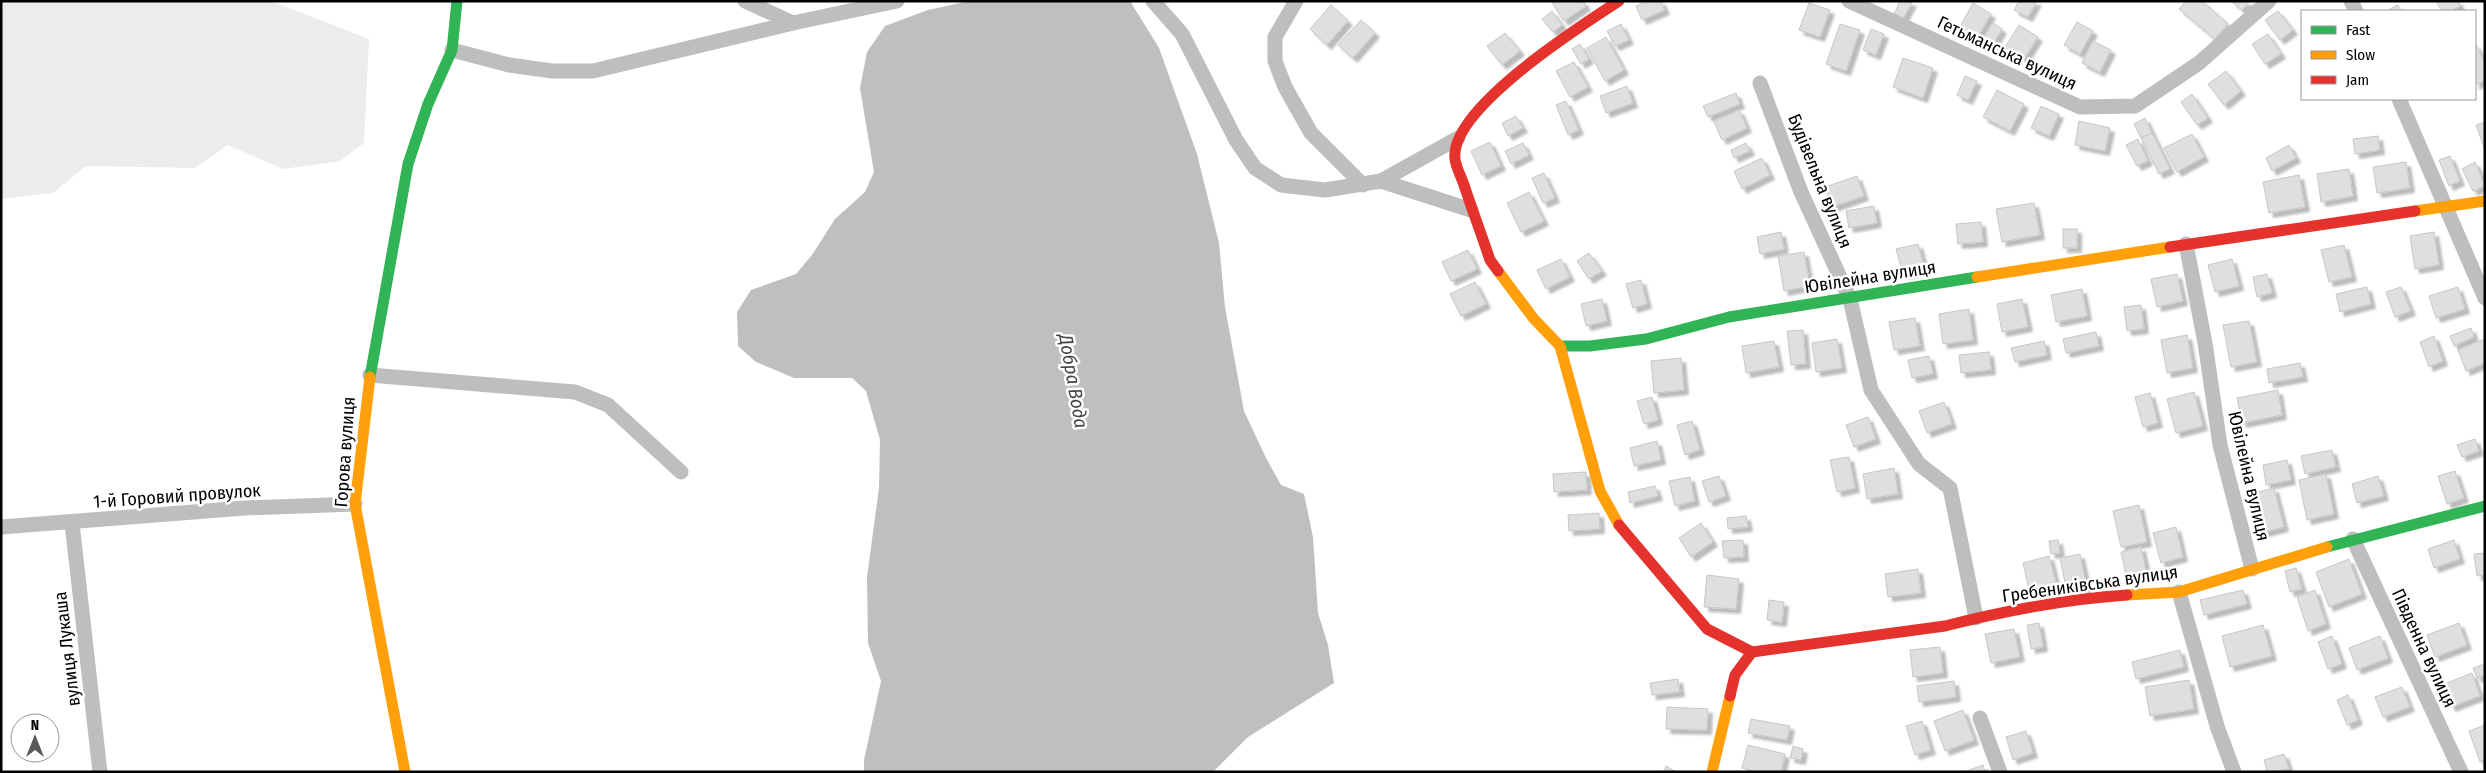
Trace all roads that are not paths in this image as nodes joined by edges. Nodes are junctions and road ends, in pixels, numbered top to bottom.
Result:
1 (457, 1) edge
2 (745, 1) edge
3 (897, 1) edge
4 (1153, 1) edge
5 (1296, 1) edge
6 (1619, 1) edge
7 (1849, 1) edge
8 (2269, 1) edge
9 (793, 23) junction
10 (452, 50) junction
11 (1760, 83) dead end
12 (2399, 100) edge
13 (1458, 138) junction
14 (1381, 181) junction
15 (1363, 185) junction
16 (2485, 201) edge
17 (2446, 206) junction
18 (1472, 210) junction
19 (2186, 244) junction
20 (2485, 298) edge
21 (1850, 299) junction
22 (1560, 346) junction
23 (370, 375) junction
24 (681, 472) dead end
25 (355, 504) junction
26 (2485, 506) edge
27 (72, 523) junction
28 (1, 527) edge
29 (2353, 539) junction
30 (2252, 569) junction
31 (2178, 592) junction
32 (1976, 618) junction
33 (1752, 652) junction
34 (1980, 718) dead end
35 (100, 772) edge
36 (405, 772) edge
37 (1712, 772) edge
38 (2000, 772) edge
39 (2234, 772) edge
40 (2461, 772) edge

1 - 10 street, Горова вулиця
2 - 9 street
3 - 9 street
4 - 15 street
5 - 15 street
6 - 13 street
7 - 8 street, Гетьманська вулиця
9 - 10 street
10 - 23 street, Горова вулиця
11 - 21 street, Будівельна вулиця
12 - 17 street
13 - 14 street
13 - 18 street
14 - 15 street
14 - 18 street
16 - 17 street, Ювілейна вулиця
17 - 19 street, Ювілейна вулиця
17 - 20 street
18 - 22 street
19 - 21 street, Ювілейна вулиця
19 - 30 street, Ювілейна вулиця
21 - 22 street, Ювілейна вулиця
21 - 32 street, Будівельна вулиця
22 - 33 street
23 - 24 street
23 - 25 street, Горова вулиця
25 - 27 street, 1-й Горовий провулок
25 - 36 street, Горова вулиця
26 - 29 street, Гребениківська вулиця
27 - 28 street, 1-й Горовий провулок
27 - 35 street, вулиця Лукаша
29 - 30 street, Гребениківська вулиця
29 - 40 street, Південна вулиця
30 - 31 street, Гребениківська вулиця
31 - 32 street, Гребениківська вулиця
31 - 39 street
32 - 33 street, Гребениківська вулиця
33 - 37 street
34 - 38 street

